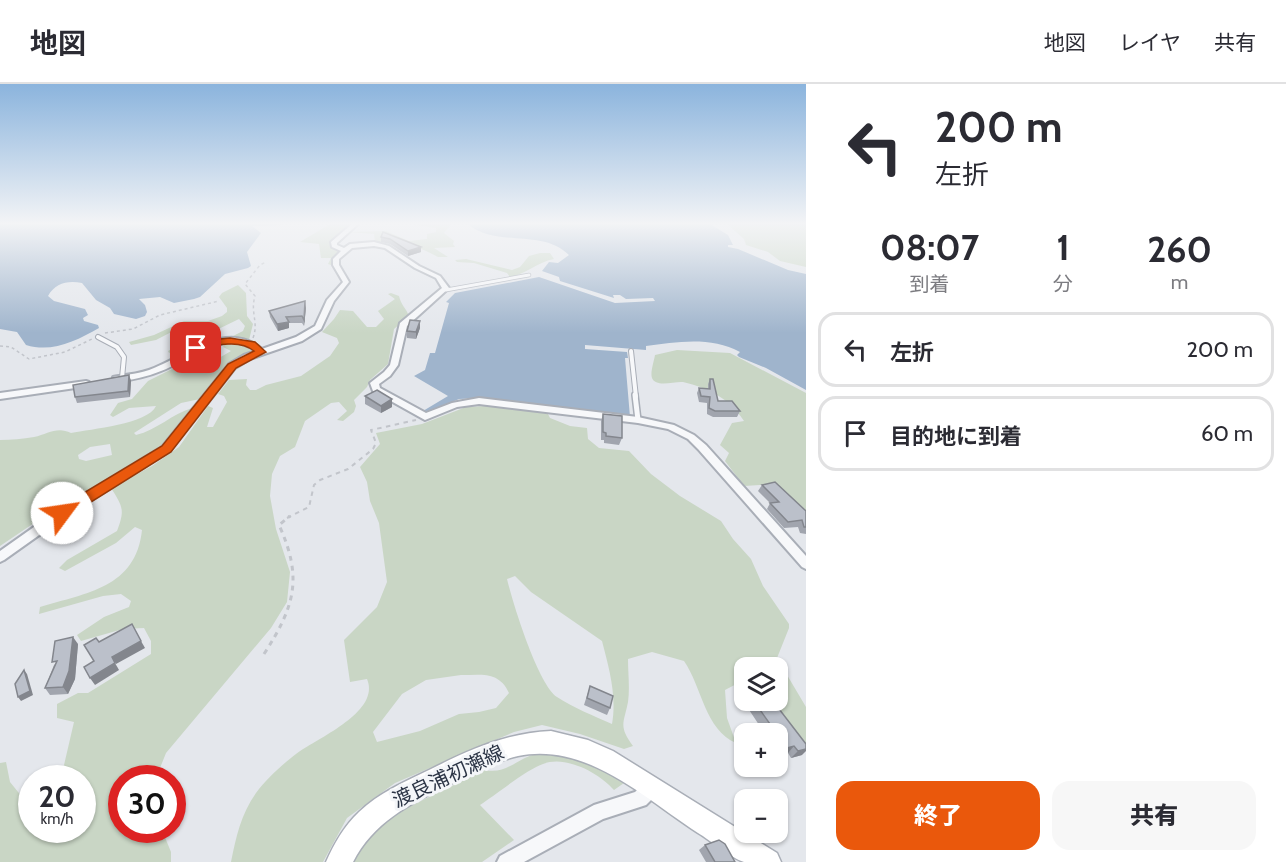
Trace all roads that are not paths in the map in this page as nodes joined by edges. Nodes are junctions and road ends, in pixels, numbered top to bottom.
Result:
1 (336, 260) edge
2 (407, 260) edge
3 (529, 275) dead end
4 (446, 290) junction
5 (98, 337) road end
6 (631, 351) dead end
7 (261, 352) junction
8 (122, 378) junction
9 (0, 396) edge
10 (638, 420) junction
11 (0, 557) edge
12 (806, 564) edge
13 (651, 788) junction
14 (339, 862) edge
15 (506, 862) edge
16 (768, 862) edge

1 - 7 street
2 - 4 street
3 - 4 lane
4 - 10 street
5 - 8 lane
6 - 10 lane
7 - 8 street
7 - 11 street
8 - 9 street
10 - 12 street
13 - 14 main road, 渡良浦初瀬線
13 - 15 street
13 - 16 main road, 渡良浦初瀬線

